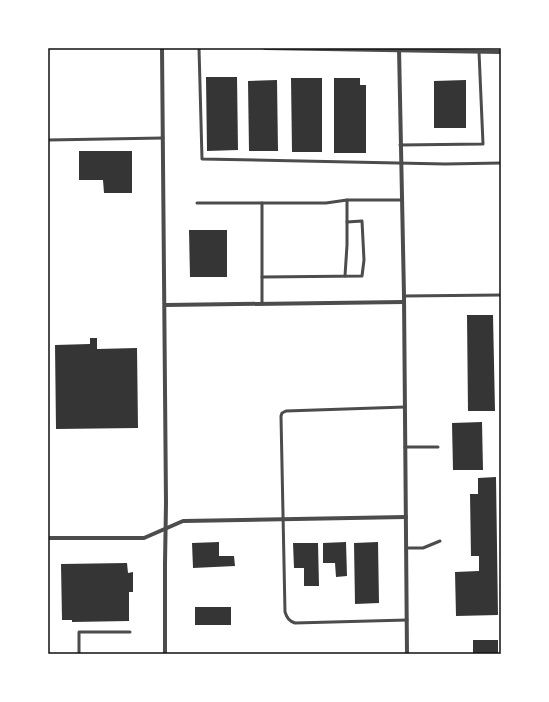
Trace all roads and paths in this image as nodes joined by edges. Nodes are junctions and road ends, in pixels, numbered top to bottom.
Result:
1 (162, 48) edge
2 (199, 48) edge
3 (265, 48) edge
4 (399, 49) edge
5 (445, 50) edge
6 (479, 52) junction
7 (501, 52) edge
8 (163, 138) junction
9 (48, 140) edge
10 (400, 144) junction
11 (401, 162) junction
12 (501, 163) edge
13 (347, 200) junction
14 (401, 200) junction
15 (197, 203) dead end
16 (262, 203) junction
17 (347, 222) junction
18 (345, 276) junction
19 (262, 277) junction
20 (501, 295) edge
21 (404, 296) junction
22 (404, 302) junction
23 (262, 304) junction
24 (165, 305) junction
25 (405, 407) junction
26 (405, 447) junction
27 (438, 447) dead end
28 (406, 517) junction
29 (283, 519) junction
30 (166, 528) junction
31 (48, 538) edge
32 (440, 541) dead end
33 (406, 548) junction
34 (407, 620) junction
35 (130, 632) dead end
36 (79, 654) edge
37 (165, 654) edge
38 (408, 654) edge

1 - 8 street
2 - 11 lane
3 - 4 street
4 - 5 street
4 - 10 street
5 - 6 street
6 - 7 street
6 - 10 lane
8 - 9 lane
8 - 24 street
10 - 11 street
11 - 12 lane
11 - 14 street
13 - 14 lane
13 - 16 lane
13 - 17 lane
14 - 21 street
15 - 16 lane
16 - 19 lane
17 - 18 lane
17 - 18 lane
18 - 19 lane
19 - 23 lane
20 - 21 lane
21 - 22 street
22 - 23 street
22 - 25 street
23 - 24 street
24 - 30 street
25 - 26 street
25 - 29 lane
26 - 27 lane
26 - 28 street
28 - 29 street
28 - 33 street
29 - 30 street
29 - 34 lane
30 - 31 street
30 - 37 street
32 - 33 lane
33 - 34 street
34 - 38 street
35 - 36 lane

